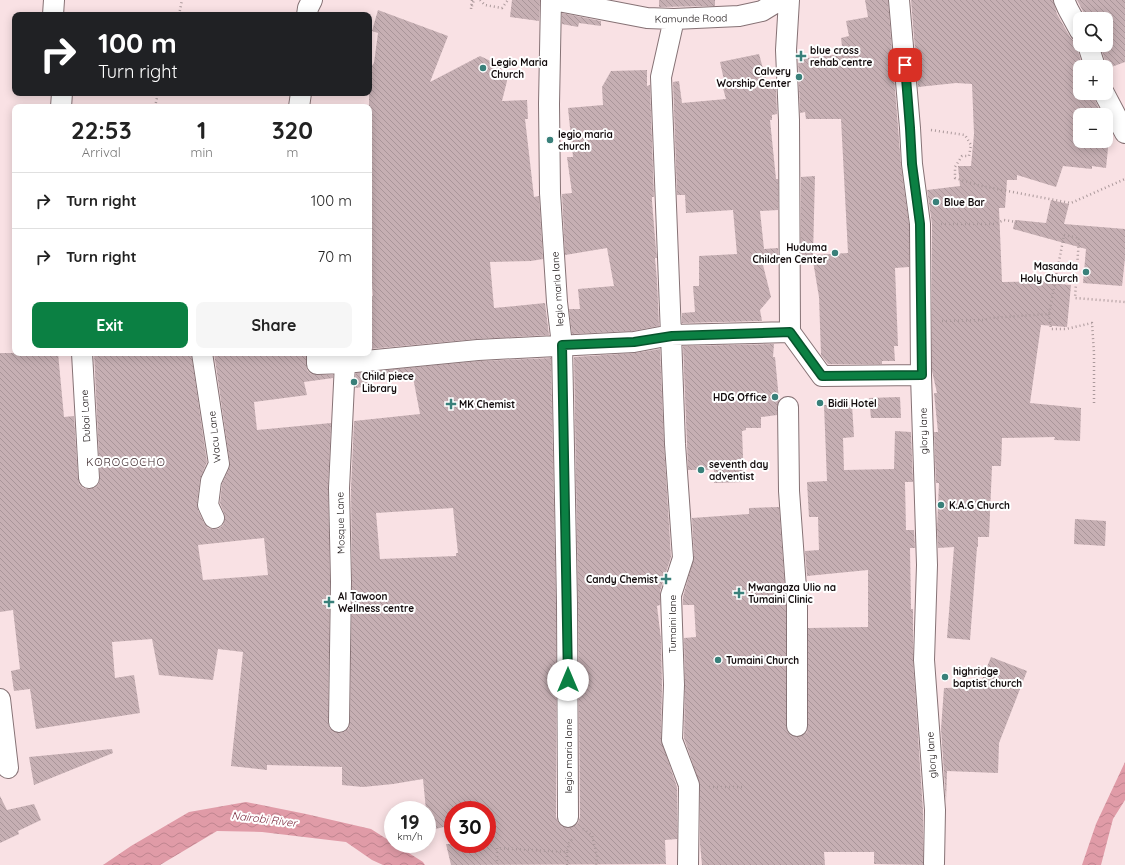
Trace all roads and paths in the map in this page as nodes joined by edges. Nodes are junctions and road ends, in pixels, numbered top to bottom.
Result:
1 (54, 0) edge
2 (182, 0) edge
3 (312, 0) edge
4 (480, 0) edge
5 (508, 0) edge
6 (552, 0) edge
7 (780, 0) edge
8 (789, 0) edge
9 (899, 0) edge
10 (1064, 0) edge
11 (53, 12) edge
12 (180, 12) edge
13 (307, 12) edge
14 (1073, 18) edge
15 (674, 20) junction
16 (1108, 100) edge
17 (910, 128) junction
18 (1125, 133) edge
19 (1125, 179) edge
20 (1017, 222) dead end
21 (920, 224) junction
22 (1125, 302) edge
23 (1049, 314) junction
24 (921, 322) junction
25 (790, 332) junction
26 (671, 335) junction
27 (562, 345) junction
28 (82, 356) edge
29 (202, 356) edge
30 (317, 356) edge
31 (345, 364) junction
32 (922, 375) junction
33 (1094, 406) dead end
34 (788, 407) dead end
35 (89, 478) dead end
36 (214, 518) dead end
37 (0, 699) edge
38 (339, 722) dead end
39 (797, 726) dead end
40 (8, 768) dead end
41 (689, 785) junction
42 (744, 787) dead end
43 (568, 817) dead end
44 (567, 852) junction
45 (497, 861) dead end
46 (934, 863) dead end
47 (567, 865) edge
48 (596, 865) edge
49 (688, 865) edge

1 - 11 street
2 - 12 path
3 - 13 street
4 - 5 path
6 - 15 street, Kamunde Road
6 - 27 street, legio maria lane
7 - 15 street, Kamunde Road
8 - 25 street
9 - 17 street, glory lane
10 - 14 street
15 - 26 street, Tumaini lane
16 - 18 street
17 - 19 path
17 - 21 street, glory lane
20 - 21 path
21 - 24 street, glory lane
22 - 23 path
23 - 24 path
23 - 33 path
24 - 32 street, glory lane
25 - 26 street
25 - 32 street
26 - 27 street
26 - 41 street, Tumaini lane
27 - 31 street
27 - 43 street, legio maria lane
28 - 35 street, Dubai Lane
29 - 36 street, Wacu Lane
30 - 31 street
31 - 38 street, Mosque Lane
32 - 46 street, glory lane
34 - 39 street
37 - 40 street
41 - 42 path
41 - 49 street, Tumaini lane
44 - 45 path
44 - 47 path
44 - 48 path

